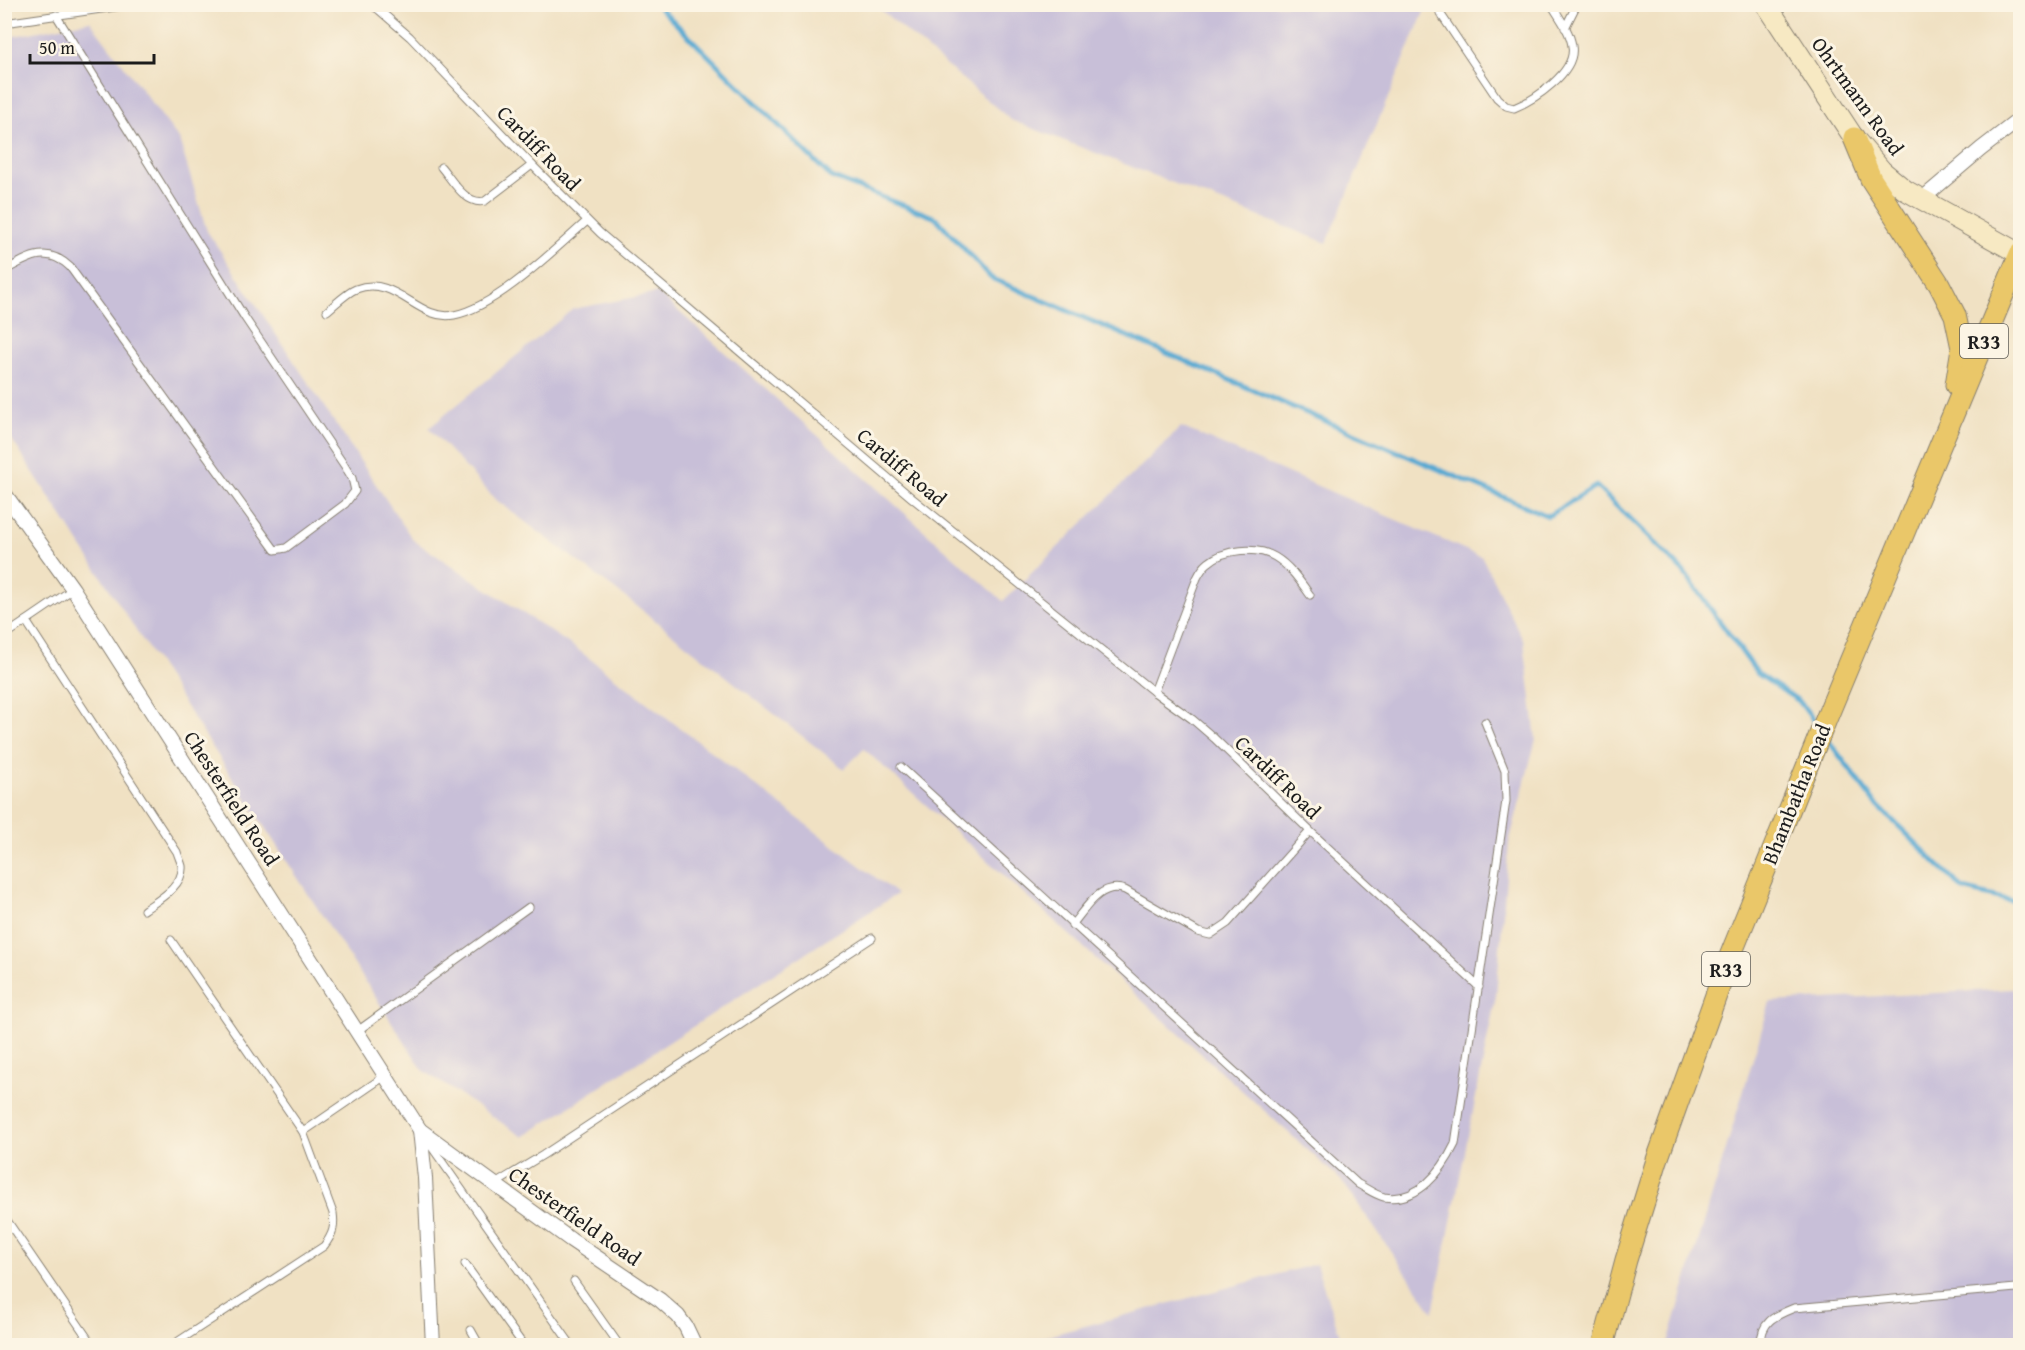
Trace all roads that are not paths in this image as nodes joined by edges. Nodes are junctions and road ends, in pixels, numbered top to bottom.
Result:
1 (136, 4) edge
2 (369, 4) edge
3 (1551, 4) edge
4 (1577, 4) edge
5 (1766, 4) edge
6 (1440, 13) dead end
7 (56, 15) junction
8 (4, 23) edge
9 (1565, 28) junction
10 (2020, 119) edge
11 (1854, 138) junction
12 (532, 165) junction
13 (441, 167) dead end
14 (1922, 199) junction
15 (587, 221) junction
16 (2020, 254) edge
17 (4, 272) edge
18 (327, 311) dead end
19 (1947, 427) junction
20 (4, 493) edge
21 (73, 589) junction
22 (1310, 595) dead end
23 (26, 621) junction
24 (4, 636) edge
25 (1154, 692) junction
26 (1485, 722) dead end
27 (900, 767) dead end
28 (1310, 831) junction
29 (529, 907) dead end
30 (144, 910) dead end
31 (1072, 925) junction
32 (872, 938) dead end
33 (171, 940) dead end
34 (1479, 987) junction
35 (356, 1032) junction
36 (385, 1076) junction
37 (420, 1130) junction
38 (303, 1132) junction
39 (494, 1185) junction
40 (4, 1216) edge
41 (465, 1264) dead end
42 (574, 1281) dead end
43 (2016, 1288) dead end
44 (471, 1330) dead end
45 (93, 1346) edge
46 (171, 1346) edge
47 (433, 1346) edge
48 (480, 1346) edge
49 (524, 1346) edge
50 (572, 1346) edge
51 (620, 1346) edge
52 (695, 1346) edge
53 (1603, 1346) edge
54 (1761, 1346) edge

1 - 7 lane
2 - 12 lane, Cardiff Road
3 - 9 lane
4 - 9 lane
5 - 11 main road, Ohrtmann Road
6 - 9 lane
7 - 8 lane
7 - 17 lane
10 - 14 street
11 - 14 main road, Ohrtmann Road
11 - 19 main road
12 - 13 lane
12 - 15 lane, Cardiff Road
14 - 16 main road, Ohrtmann Road
15 - 18 lane
15 - 25 lane, Cardiff Road
16 - 19 main road, Bhambatha Road / R33
19 - 53 main road, Bhambatha Road / R33
20 - 21 street, Chesterfield Road
21 - 23 lane
21 - 35 street, Chesterfield Road
22 - 25 lane
23 - 24 lane
23 - 30 lane
25 - 28 lane, Cardiff Road
26 - 34 lane
27 - 31 lane
28 - 31 lane
28 - 34 lane, Cardiff Road
29 - 35 lane
31 - 34 lane
32 - 39 lane
33 - 38 lane
35 - 36 street, Chesterfield Road
36 - 37 street, Chesterfield Road
36 - 38 lane
37 - 39 street, Chesterfield Road
37 - 47 street, Chesterfield Road
37 - 50 lane, Chesterfield Road
38 - 46 lane
39 - 52 street, Chesterfield Road
40 - 45 lane
41 - 49 lane
42 - 51 lane
43 - 54 lane
44 - 48 lane

